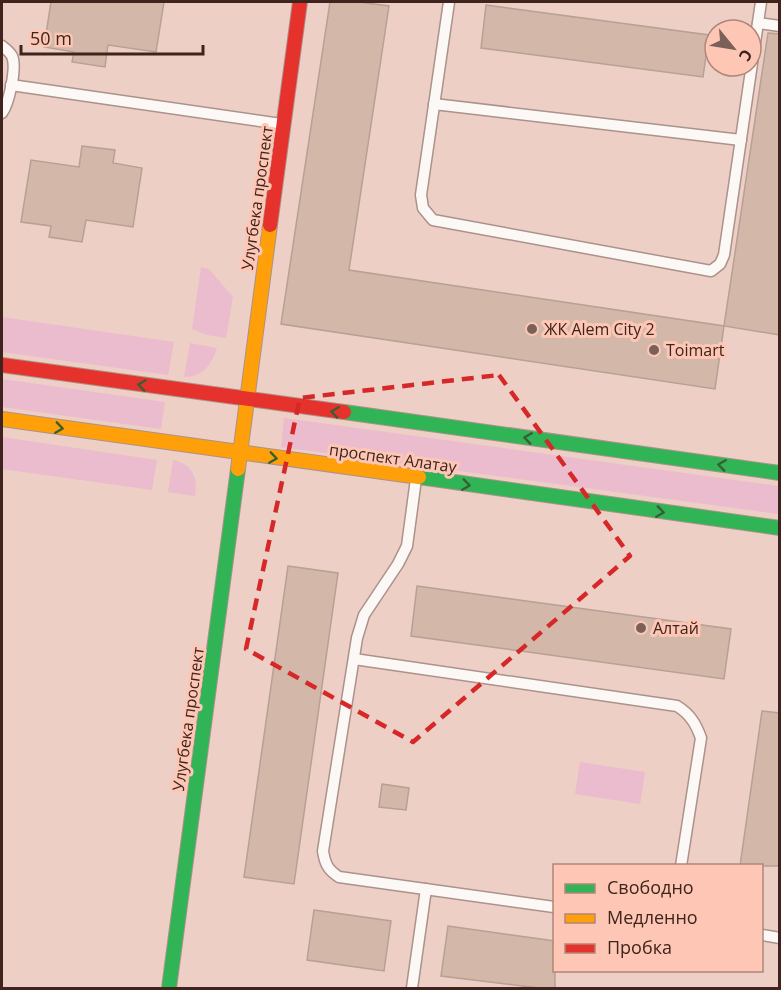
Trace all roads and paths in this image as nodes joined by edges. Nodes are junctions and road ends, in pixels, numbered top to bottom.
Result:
1 (300, 2) edge
2 (449, 2) edge
3 (761, 2) edge
4 (759, 18) edge
5 (763, 24) edge
6 (780, 26) edge
7 (2, 46) edge
8 (750, 78) edge
9 (11, 85) junction
10 (434, 104) junction
11 (2, 113) edge
12 (284, 124) junction
13 (741, 140) junction
14 (2, 365) edge
15 (247, 399) junction
16 (2, 420) edge
17 (240, 453) junction
18 (780, 473) edge
19 (416, 478) junction
20 (780, 528) edge
21 (354, 659) junction
22 (681, 864) edge
23 (426, 889) junction
24 (553, 907) edge
25 (763, 935) edge
26 (780, 938) edge
27 (169, 988) edge
28 (412, 988) edge

1 - 12 main road, Улугбека проспект
2 - 10 lane
3 - 4 lane
5 - 6 lane
7 - 9 lane
8 - 13 lane
9 - 11 lane
9 - 12 lane
10 - 13 lane
10 - 13 lane
12 - 15 main road, Улугбека проспект
15 -> 14 main road
15 - 17 main road, Улугбека проспект
18 -> 15 main road
16 -> 17 main road, проспект Алатау
17 -> 19 main road, проспект Алатау
17 - 27 main road, Улугбека проспект
19 -> 20 main road, проспект Алатау
19 - 21 lane
21 - 22 lane
21 - 23 lane
23 - 24 lane
23 - 28 lane
25 - 26 lane

